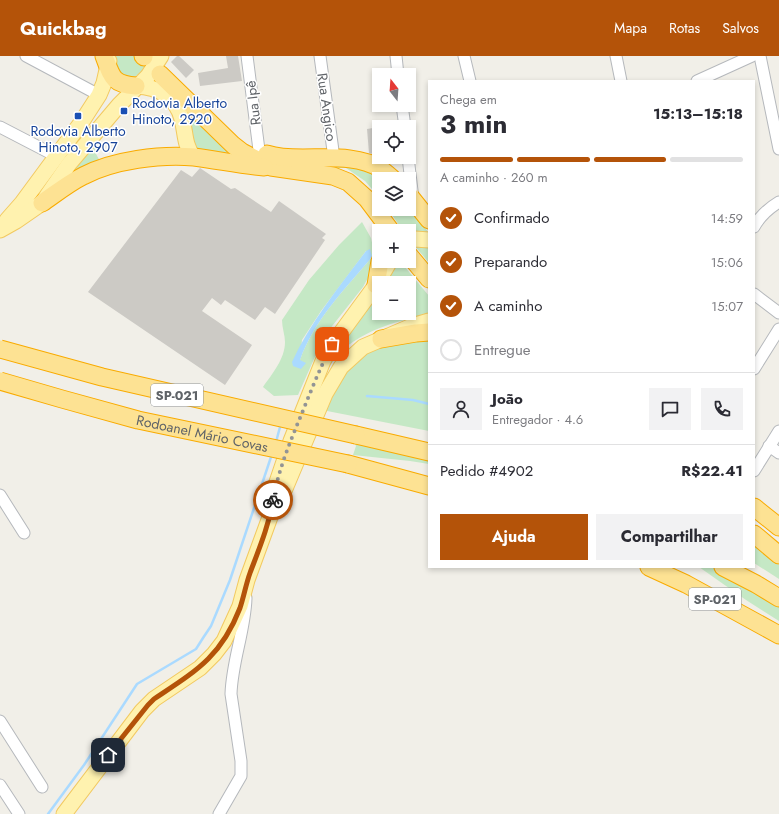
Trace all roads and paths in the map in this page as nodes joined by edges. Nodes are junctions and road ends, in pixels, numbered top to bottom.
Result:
1 (26, 56) edge
2 (247, 56) edge
3 (320, 56) edge
4 (396, 56) edge
5 (464, 56) edge
6 (616, 56) edge
7 (752, 56) edge
8 (760, 56) edge
9 (108, 60) edge
10 (162, 65) edge
11 (397, 68) edge
12 (470, 80) edge
13 (621, 80) edge
14 (699, 80) edge
15 (136, 86) junction
16 (99, 95) junction
17 (0, 127) edge
18 (779, 149) edge
19 (259, 150) junction
20 (56, 156) junction
21 (193, 157) junction
22 (334, 158) junction
23 (271, 167) junction
24 (385, 172) edge
25 (779, 202) edge
26 (42, 203) junction
27 (416, 203) edge
28 (372, 206) edge
29 (428, 219) edge
30 (755, 223) edge
31 (1, 229) edge
32 (416, 240) edge
33 (428, 240) edge
34 (416, 263) edge
35 (428, 278) edge
36 (372, 290) edge
37 (755, 295) edge
38 (779, 313) edge
39 (428, 321) edge
40 (779, 329) edge
41 (428, 332) edge
42 (381, 339) junction
43 (0, 349) edge
44 (755, 366) edge
45 (0, 381) edge
46 (779, 431) edge
47 (775, 450) edge
48 (428, 452) edge
49 (755, 470) edge
50 (428, 486) edge
51 (0, 495) edge
52 (755, 508) edge
53 (270, 517) junction
54 (777, 522) edge
55 (24, 533) dead end
56 (755, 535) edge
57 (779, 555) edge
58 (651, 568) edge
59 (725, 568) edge
60 (247, 580) junction
61 (779, 598) edge
62 (779, 635) edge
63 (0, 721) edge
64 (0, 785) edge
65 (42, 787) dead end
66 (19, 814) edge
67 (64, 814) edge
68 (219, 814) edge

1 - 16 street
2 - 19 street, Rua Ipê
3 - 22 street, Rua Angico
4 - 11 street
5 - 12 street
6 - 13 street
7 - 14 street
8 - 18 street
9 - 15 highway
9 - 16 main road
10 - 15 main road
10 - 19 highway
10 - 23 highway
15 - 21 main road
15 - 26 main road
16 - 20 main road
17 - 20 street
19 - 22 highway
20 - 31 main road
21 - 23 highway
21 - 26 highway
22 - 24 highway
23 - 28 highway
25 - 30 street
26 - 31 main road
27 - 29 highway
32 - 33 main road
34 - 35 highway
36 - 53 main road
37 - 38 street
39 - 42 main road
40 - 44 street
41 - 42 highway
42 - 53 main road
43 - 48 highway, SP-021, bridge
45 - 50 highway, Rodoanel Mário Covas / SP-021, bridge
46 - 47 street
47 - 49 street
51 - 55 street
52 - 54 highway
53 - 60 main road
56 - 57 highway
58 - 62 highway, SP-021
59 - 61 highway, SP-021
60 - 67 main road
60 - 68 street
63 - 65 street
64 - 66 street

